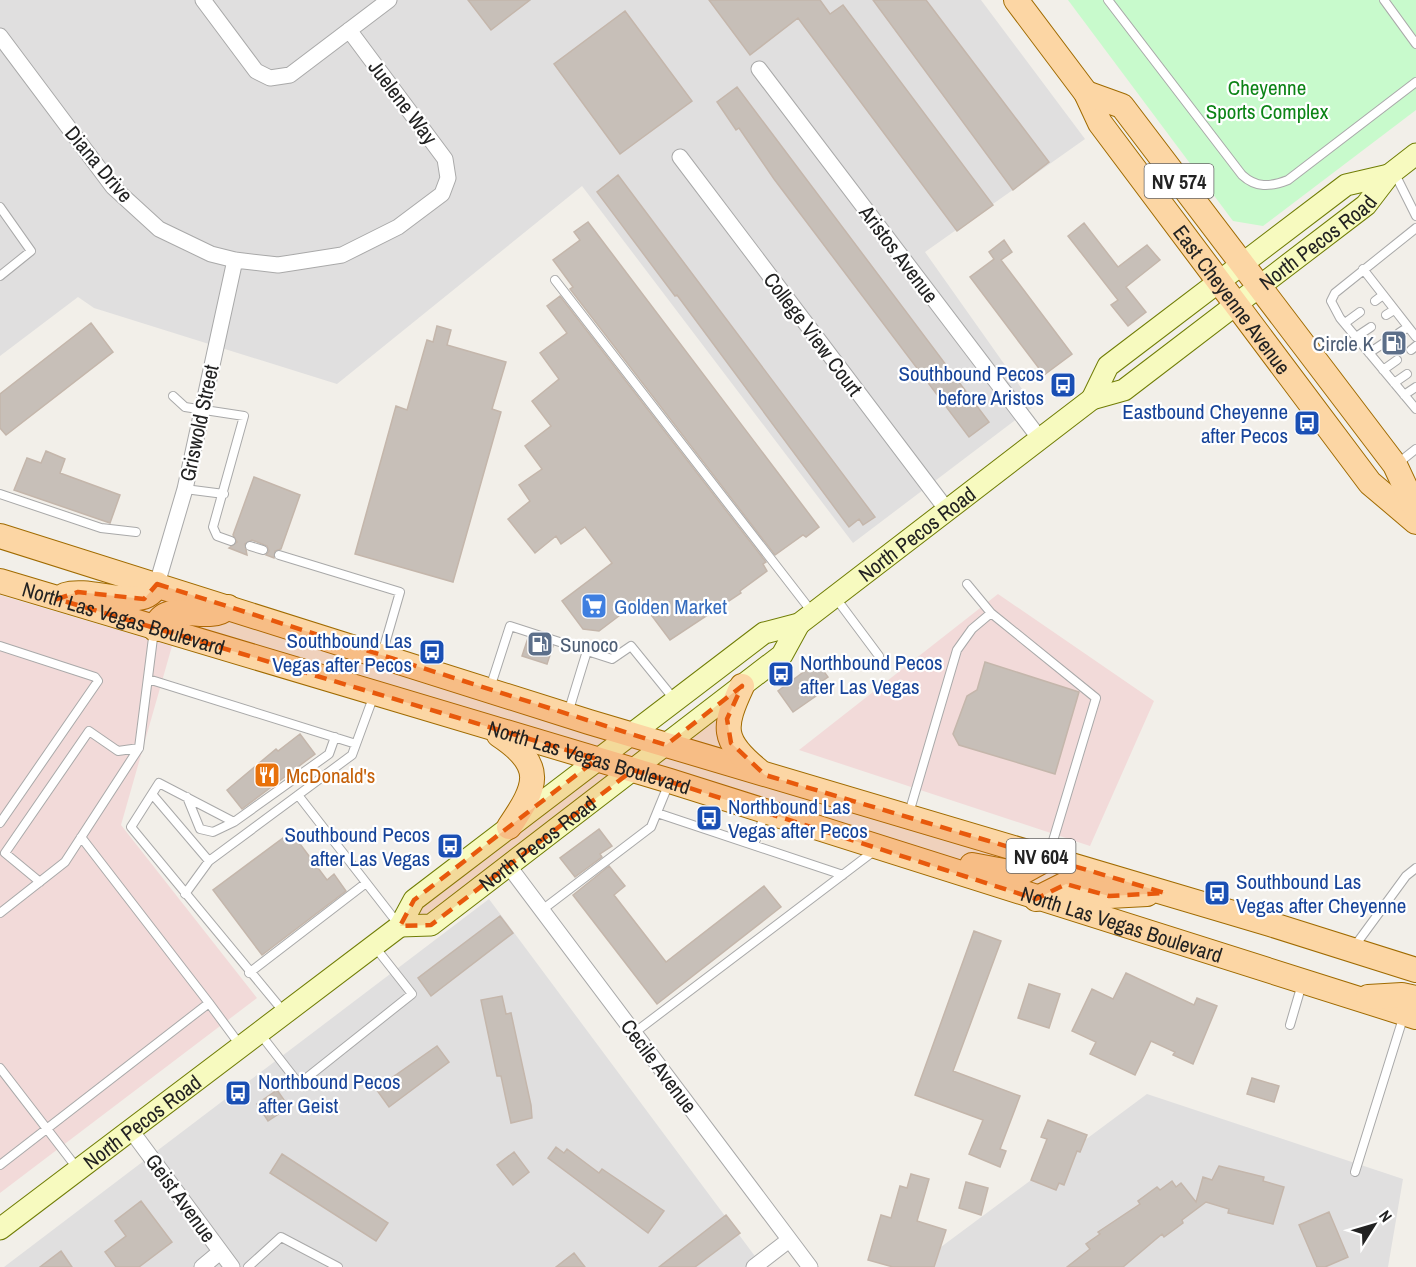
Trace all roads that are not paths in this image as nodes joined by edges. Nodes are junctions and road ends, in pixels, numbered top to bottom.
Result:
1 (203, 0) edge
2 (388, 0) edge
3 (1016, 0) edge
4 (1108, 0) edge
5 (1384, 0) edge
6 (349, 30) junction
7 (0, 36) edge
8 (1416, 44) edge
9 (759, 69) dead end
10 (1416, 82) edge
11 (1086, 93) junction
12 (1416, 154) edge
13 (680, 157) dead end
14 (1391, 173) junction
15 (448, 178) joint
16 (0, 207) edge
17 (1416, 216) edge
18 (1416, 228) edge
19 (235, 260) junction
20 (1242, 265) junction
21 (1363, 269) junction
22 (0, 276) edge
23 (555, 280) dead end
24 (1218, 283) junction
25 (1259, 287) junction
26 (1383, 295) junction
27 (1375, 301) dead end
28 (1235, 306) junction
29 (1394, 310) junction
30 (1360, 312) dead end
31 (1386, 315) dead end
32 (1345, 323) junction
33 (1371, 327) dead end
34 (1408, 327) junction
35 (1399, 333) dead end
36 (1356, 337) junction
37 (1416, 337) edge
38 (1384, 343) dead end
39 (1369, 353) junction
40 (1397, 360) dead end
41 (1383, 370) junction
42 (1407, 374) dead end
43 (1394, 383) junction
44 (1416, 387) edge
45 (1404, 395) junction
46 (173, 396) dead end
47 (1092, 399) junction
48 (1416, 410) edge
49 (202, 411) junction
50 (1040, 439) junction
51 (1416, 449) edge
52 (1395, 465) junction
53 (185, 489) junction
54 (0, 494) edge
55 (224, 495) junction
56 (947, 510) junction
57 (1416, 510) edge
58 (1416, 522) edge
59 (136, 532) dead end
60 (0, 536) edge
61 (231, 541) dead end
62 (250, 546) dead end
63 (263, 550) dead end
64 (279, 555) dead end
65 (0, 581) edge
66 (157, 584) junction
67 (968, 584) dead end
68 (835, 596) junction
69 (57, 598) junction
70 (228, 607) junction
71 (991, 614) junction
72 (806, 618) junction
73 (155, 629) junction
74 (0, 646) edge
75 (587, 651) junction
76 (381, 655) junction
77 (879, 656) dead end
78 (148, 679) junction
79 (742, 686) junction
80 (489, 690) junction
81 (374, 693) junction
82 (675, 700) junction
83 (568, 715) junction
84 (484, 726) junction
85 (630, 734) junction
86 (335, 737) junction
87 (356, 744) junction
88 (666, 745) junction
89 (139, 748) junction
90 (597, 759) junction
91 (633, 770) junction
92 (765, 775) junction
93 (670, 781) junction
94 (152, 794) junction
95 (298, 795) junction
96 (187, 797) junction
97 (765, 812) junction
98 (657, 813) junction
99 (908, 817) junction
100 (234, 822) junction
101 (0, 823) edge
102 (509, 827) junction
103 (81, 837) junction
104 (754, 845) junction
105 (878, 848) junction
106 (1048, 858) junction
107 (209, 861) junction
108 (925, 863) junction
109 (508, 865) junction
110 (1416, 868) edge
111 (843, 875) junction
112 (40, 882) junction
113 (366, 883) junction
114 (1165, 893) junction
115 (185, 894) junction
116 (1036, 899) junction
117 (542, 910) junction
118 (0, 913) edge
119 (400, 926) junction
120 (374, 945) junction
121 (1352, 950) junction
122 (1416, 970) edge
123 (249, 973) junction
124 (1302, 983) junction
125 (209, 1003) junction
126 (1412, 1010) edge
127 (284, 1012) junction
128 (1290, 1025) dead end
129 (258, 1031) junction
130 (634, 1033) junction
131 (240, 1045) junction
132 (0, 1068) edge
133 (47, 1129) junction
134 (130, 1129) junction
135 (0, 1165) edge
136 (77, 1168) junction
137 (1355, 1172) dead end
138 (0, 1229) edge
139 (789, 1240) junction
140 (220, 1252) junction
141 (202, 1267) edge
142 (232, 1267) edge
143 (248, 1267) edge
144 (338, 1267) edge
145 (754, 1267) edge
146 (810, 1267) edge

1 - 6 street
2 - 6 street
3 - 11 main road, East Cheyenne Avenue / NV 574
4 - 10 lane
5 - 8 lane
6 - 15 street, Juelene Way
7 - 19 street, Diana Drive
9 - 50 street, Aristos Avenue
11 - 20 main road, East Cheyenne Avenue / NV 574
11 - 24 main road, East Cheyenne Avenue / NV 574
12 - 14 main road, North Pecos Road
13 - 56 street, College View Court
14 - 17 lane
14 - 20 main road, North Pecos Road
14 - 25 main road, North Pecos Road
15 - 19 street, Diana Drive
16 - 22 lane
18 - 21 lane
19 - 49 street, Griswold Street
20 - 24 main road, North Pecos Road
20 - 25 main road, East Cheyenne Avenue / NV 574
21 - 26 lane
21 - 32 lane
23 - 72 lane
24 - 28 main road, East Cheyenne Avenue / NV 574
24 - 47 main road, North Pecos Road
25 - 28 main road, North Pecos Road
25 - 52 main road, East Cheyenne Avenue / NV 574
26 - 27 lane
26 - 29 lane
28 - 47 main road, North Pecos Road
28 - 58 main road, East Cheyenne Avenue / NV 574
29 - 31 lane
29 - 34 lane
30 - 32 lane
32 - 36 lane
33 - 36 lane
34 - 35 lane
34 - 37 lane
36 - 39 lane
38 - 39 lane
39 - 41 lane
40 - 41 lane
41 - 43 lane
42 - 43 lane
43 - 45 lane
44 - 45 lane
45 - 48 lane
46 - 49 lane
47 - 50 main road, North Pecos Road
49 - 53 street, Griswold Street
49 - 55 lane
50 - 56 main road, North Pecos Road
51 - 52 lane
52 - 57 main road, East Cheyenne Avenue / NV 574
53 - 55 lane
53 - 66 street, Griswold Street
54 - 59 lane
55 - 61 lane
56 - 68 main road, North Pecos Road
60 - 66 main road, North Las Vegas Boulevard / NV 604
62 - 63 lane
64 - 76 lane
65 - 69 main road, North Las Vegas Boulevard / NV 604
66 - 69 main road
66 - 70 main road, North Las Vegas Boulevard / NV 604
67 - 71 lane
68 - 72 main road, North Pecos Road
68 - 77 lane
69 - 73 main road, North Las Vegas Boulevard / NV 604
70 - 73 main road
70 - 76 main road, North Las Vegas Boulevard / NV 604
71 - 99 lane
71 - 106 lane
72 - 79 main road, North Pecos Road
72 - 82 main road, North Pecos Road
73 - 78 lane
73 - 81 main road, North Las Vegas Boulevard / NV 604
74 - 101 lane
75 - 80 lane
75 - 82 lane
75 - 83 lane
76 - 80 main road, North Las Vegas Boulevard / NV 604
78 - 86 lane
78 - 89 lane
79 - 88 main road, North Pecos Road
79 - 92 main road
80 - 83 main road, North Las Vegas Boulevard / NV 604
81 - 84 main road, North Las Vegas Boulevard / NV 604
81 - 87 lane
82 - 85 main road, North Pecos Road
83 - 85 main road, North Las Vegas Boulevard / NV 604
84 - 90 main road, North Las Vegas Boulevard / NV 604
84 - 102 main road
85 - 88 main road, North Las Vegas Boulevard / NV 604
85 - 90 main road, North Pecos Road
86 - 87 lane
86 - 100 lane
87 - 95 lane
88 - 91 main road, North Pecos Road
88 - 92 main road, North Las Vegas Boulevard / NV 604
89 - 103 lane
89 - 112 lane
90 - 91 main road, North Las Vegas Boulevard / NV 604
90 - 102 main road, North Pecos Road
91 - 93 main road, North Las Vegas Boulevard / NV 604
91 - 109 main road, North Pecos Road
92 - 99 main road, North Las Vegas Boulevard / NV 604
93 - 97 main road, North Las Vegas Boulevard / NV 604
93 - 98 lane
94 - 96 lane
94 - 107 lane
94 - 115 lane
95 - 107 lane
95 - 113 lane
96 - 100 lane
96 - 100 lane
97 - 104 lane
97 - 105 main road, North Las Vegas Boulevard / NV 604
98 - 104 lane
98 - 117 lane
99 - 106 main road, North Las Vegas Boulevard / NV 604
102 - 119 main road, North Pecos Road
103 - 112 lane
103 - 125 lane
104 - 111 lane
105 - 108 main road, North Las Vegas Boulevard / NV 604
105 - 111 lane
106 - 108 main road
106 - 114 main road, North Las Vegas Boulevard / NV 604
107 - 115 lane
108 - 116 main road, North Las Vegas Boulevard / NV 604
109 - 117 street, Cecile Avenue
109 - 119 main road, North Pecos Road
110 - 121 lane
111 - 130 lane
112 - 118 lane
113 - 119 lane
113 - 123 lane
114 - 116 main road
114 - 121 main road, North Las Vegas Boulevard / NV 604
115 - 123 lane
116 - 124 main road, North Las Vegas Boulevard / NV 604
117 - 130 street, Cecile Avenue
119 - 120 main road, North Pecos Road
120 - 127 main road, North Pecos Road
120 - 129 lane
121 - 122 main road, North Las Vegas Boulevard / NV 604
123 - 127 lane
124 - 126 main road, North Las Vegas Boulevard / NV 604
124 - 128 lane
125 - 131 lane
125 - 133 lane
126 - 137 lane
127 - 129 main road, North Pecos Road
129 - 131 main road, North Pecos Road
130 - 139 street, Cecile Avenue
131 - 134 main road, North Pecos Road
132 - 133 lane
133 - 135 lane
133 - 136 lane
134 - 136 main road, North Pecos Road
134 - 140 street, Geist Avenue
136 - 138 main road, North Pecos Road
139 - 145 street
139 - 146 street, Cecile Avenue
140 - 141 street
140 - 142 street, Geist Avenue
143 - 144 lane

